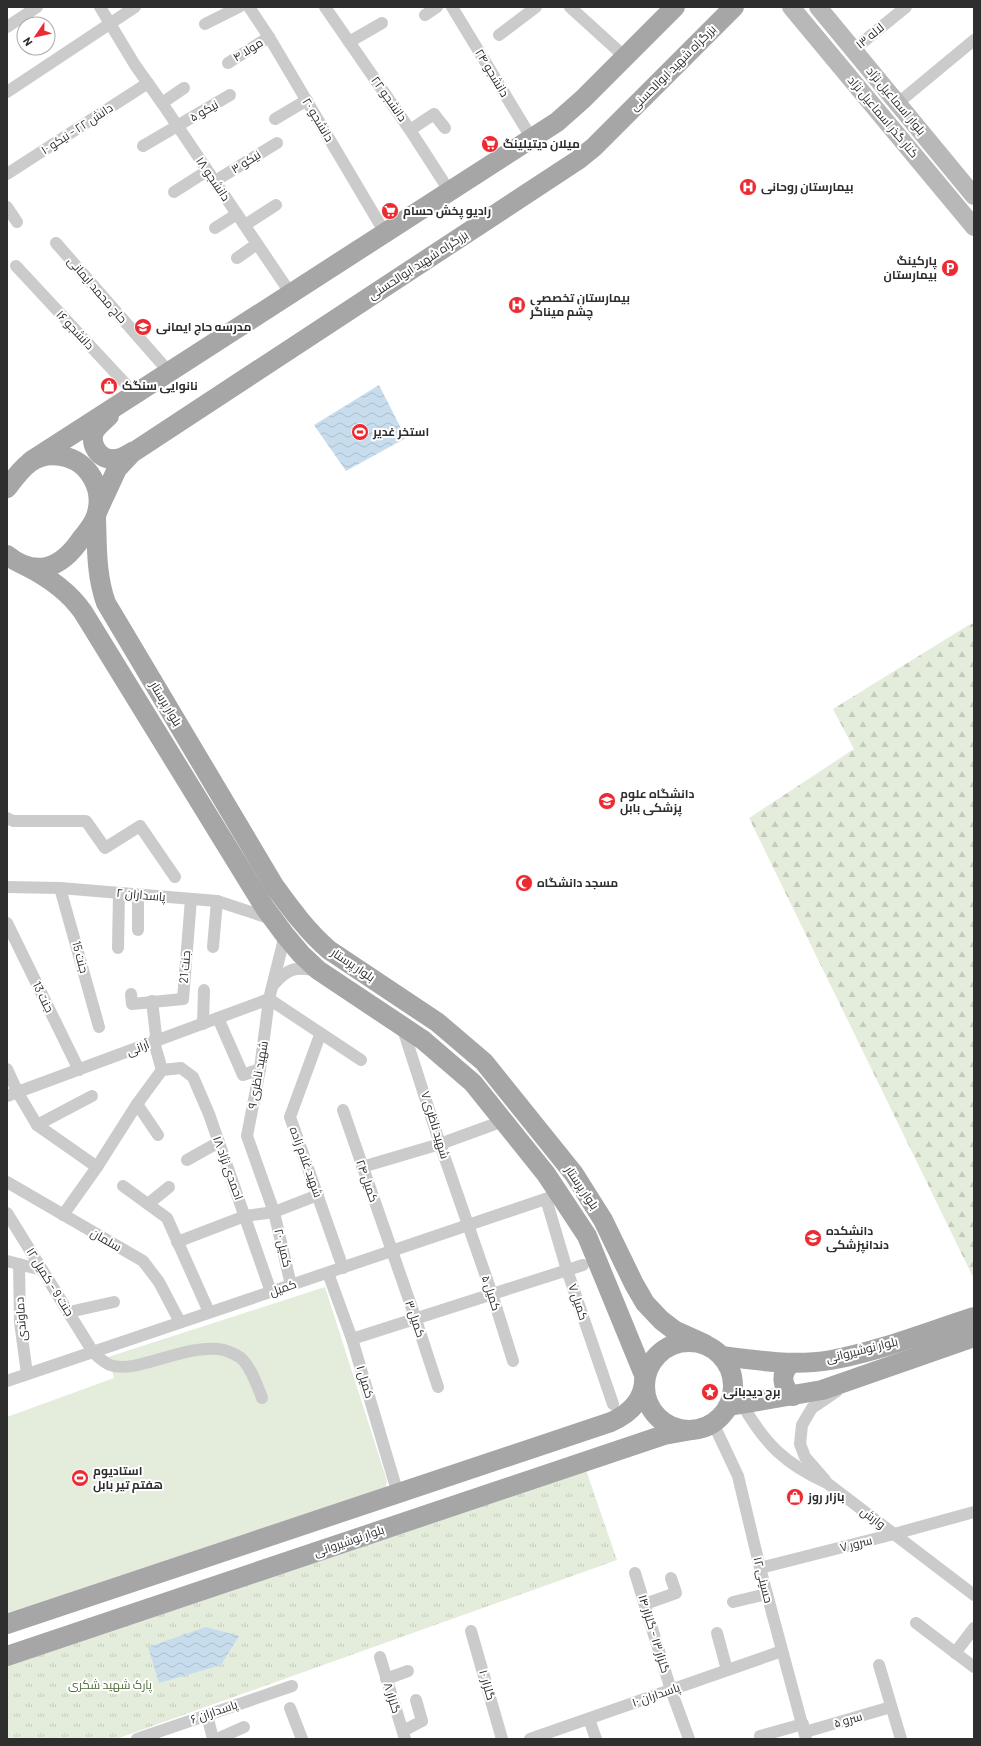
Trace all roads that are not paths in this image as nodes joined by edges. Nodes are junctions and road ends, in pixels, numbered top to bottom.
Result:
1 (37, 7) edge
2 (100, 7) edge
3 (135, 7) edge
4 (239, 7) edge
5 (249, 7) edge
6 (325, 7) edge
7 (437, 7) edge
8 (452, 7) edge
9 (536, 7) edge
10 (570, 7) edge
11 (675, 7) edge
12 (734, 7) edge
13 (791, 7) edge
14 (818, 7) edge
15 (906, 7) edge
16 (425, 15) dead end
17 (110, 23) junction
18 (382, 23) dead end
19 (205, 24) dead end
20 (7, 27) edge
21 (499, 35) dead end
22 (269, 37) junction
23 (974, 40) edge
24 (349, 42) junction
25 (852, 50) junction
26 (625, 57) junction
27 (228, 63) dead end
28 (148, 83) junction
29 (184, 88) dead end
30 (7, 92) edge
31 (230, 95) dead end
32 (307, 100) junction
33 (162, 103) junction
34 (898, 103) junction
35 (275, 119) dead end
36 (177, 126) junction
37 (445, 128) dead end
38 (410, 130) junction
39 (532, 139) junction
40 (277, 143) dead end
41 (143, 146) dead end
42 (207, 171) junction
43 (7, 174) edge
44 (215, 181) junction
45 (174, 192) dead end
46 (450, 192) junction
47 (974, 196) edge
48 (276, 204) dead end
49 (7, 207) edge
50 (237, 214) junction
51 (17, 222) dead end
52 (245, 226) junction
53 (974, 227) edge
54 (215, 228) dead end
55 (385, 233) junction
56 (56, 243) dead end
57 (257, 244) junction
58 (237, 258) dead end
59 (16, 266) dead end
60 (291, 294) junction
61 (169, 372) junction
62 (135, 394) junction
63 (139, 448) junction
64 (19, 468) edge
65 (7, 488) edge
66 (96, 514) junction
67 (15, 562) edge
68 (7, 818) edge
69 (175, 877) dead end
70 (7, 886) edge
71 (60, 888) junction
72 (118, 892) junction
73 (138, 895) junction
74 (191, 899) junction
75 (216, 902) junction
76 (273, 920) junction
77 (7, 923) edge
78 (138, 930) dead end
79 (285, 935) junction
80 (213, 947) dead end
81 (118, 948) dead end
82 (321, 972) junction
83 (273, 985) junction
84 (204, 990) dead end
85 (131, 994) dead end
86 (269, 999) junction
87 (152, 1001) junction
88 (218, 1018) junction
89 (203, 1024) junction
90 (401, 1025) junction
91 (99, 1027) dead end
92 (320, 1035) junction
93 (154, 1042) junction
94 (361, 1060) dead end
95 (7, 1069) edge
96 (260, 1069) junction
97 (80, 1070) junction
98 (162, 1070) junction
99 (13, 1095) edge
100 (92, 1096) dead end
101 (137, 1104) junction
102 (342, 1110) dead end
103 (503, 1121) junction
104 (37, 1125) junction
105 (158, 1136) dead end
106 (219, 1142) junction
107 (440, 1144) junction
108 (187, 1160) dead end
109 (98, 1167) junction
110 (362, 1167) junction
111 (7, 1182) edge
112 (123, 1186) dead end
113 (169, 1187) dead end
114 (318, 1195) junction
115 (553, 1197) junction
116 (148, 1204) junction
117 (274, 1212) junction
118 (7, 1213) edge
119 (63, 1215) junction
120 (245, 1216) junction
121 (468, 1226) junction
122 (177, 1242) junction
123 (391, 1251) junction
124 (13, 1262) edge
125 (583, 1265) dead end
126 (343, 1268) junction
127 (42, 1270) junction
128 (567, 1270) junction
129 (328, 1273) junction
130 (291, 1285) junction
131 (271, 1292) junction
132 (492, 1294) junction
133 (114, 1302) dead end
134 (69, 1312) junction
135 (209, 1312) junction
136 (415, 1317) junction
137 (974, 1317) edge
138 (180, 1322) junction
139 (974, 1337) edge
140 (352, 1339) junction
141 (705, 1344) junction
142 (93, 1352) junction
143 (722, 1356) junction
144 (512, 1361) dead end
145 (791, 1363) junction
146 (27, 1374) junction
147 (855, 1379) junction
148 (7, 1381) edge
149 (644, 1383) junction
150 (438, 1387) dead end
151 (793, 1396) junction
152 (262, 1398) dead end
153 (613, 1404) dead end
154 (736, 1405) junction
155 (713, 1423) junction
156 (692, 1430) junction
157 (827, 1483) junction
158 (398, 1494) junction
159 (974, 1512) edge
160 (894, 1534) junction
161 (760, 1568) junction
162 (635, 1573) dead end
163 (671, 1578) dead end
164 (767, 1594) junction
165 (974, 1595) edge
166 (733, 1602) dead end
167 (644, 1604) junction
168 (916, 1623) dead end
169 (7, 1624) edge
170 (974, 1628) edge
171 (471, 1631) dead end
172 (717, 1633) dead end
173 (782, 1650) junction
174 (955, 1653) junction
175 (7, 1656) edge
176 (380, 1657) dead end
177 (879, 1665) dead end
178 (974, 1667) edge
179 (408, 1670) dead end
180 (727, 1670) junction
181 (386, 1678) junction
182 (292, 1686) dead end
183 (671, 1690) junction
184 (416, 1700) dead end
185 (891, 1707) junction
186 (290, 1708) dead end
187 (206, 1715) junction
188 (589, 1718) junction
189 (244, 1727) dead end
190 (804, 1732) edge
191 (404, 1735) edge
192 (760, 1736) dead end
193 (143, 1738) edge
194 (594, 1738) edge
195 (214, 1739) edge
196 (217, 1739) edge
197 (302, 1739) edge
198 (502, 1739) edge
199 (530, 1739) edge
200 (689, 1739) edge
201 (901, 1739) edge

1 - 20 street
2 - 17 street, دانشجو ۱۸
3 - 17 street
4 - 19 street
5 - 22 street, دانشجو ۲۰
6 - 24 street, دانشجو ۲۲
7 - 16 street
8 - 39 street, دانشجو ۲۴
9 - 21 street
10 - 26 street
11 - 26 main road
12 - 63 main road, بزرگراه شهید ابوالحسنی
13 - 53 main road, کنار گذر اسماعیل نژاد
14 - 25 main road, بلوار اسماعیل نژاد
15 - 25 street, لاله ۱۳
17 - 28 street, دانشجو ۱۸
17 - 30 street
18 - 24 street
22 - 27 street, مولا ۴
22 - 32 street, دانشجو ۲۰
23 - 34 street
24 - 38 street, دانشجو ۲۲
25 - 34 main road, بلوار اسماعیل نژاد
26 - 39 main road
28 - 33 street, دانشجو ۱۸
28 - 43 street, دانش ۲۲ - نیکو ۱۰
29 - 33 street
31 - 36 street, نیکو ۵
32 - 35 street
32 - 55 street, دانشجو ۲۰
33 - 36 street, دانشجو ۱۸
34 - 47 main road, بلوار اسماعیل نژاد
36 - 41 street, نیکو ۵
36 - 42 street, دانشجو ۱۸
37 - 38 street
38 - 46 street, دانشجو ۲۲
39 - 46 main road
40 - 44 street, نیکو ۳
42 - 44 street, دانشجو ۱۸
42 - 45 street
44 - 50 street, دانشجو ۱۸
46 - 55 main road
48 - 52 street
49 - 51 street
50 - 52 street, دانشجو ۱۸
50 - 54 street
52 - 57 street, دانشجو ۱۸
55 - 60 main road
56 - 61 street, حاج محمد ایمانی
57 - 58 street
57 - 60 street, دانشجو ۱۸
59 - 62 street, دانشجو ۱۶
60 - 61 main road
61 - 62 main road
62 - 63 main road
62 - 64 main road
63 - 66 main road, بزرگراه شهید ابوالحسنی
64 - 65 main road
64 - 66 main road, بلوار پرستار
66 - 67 main road, بزرگراه شهید ابوالحسنی
66 - 141 main road, بلوار پرستار
67 - 76 main road, بلوار پرستار
68 - 69 street
70 - 71 street, پاسداران ۲
71 - 72 street, پاسداران ۲
71 - 91 street, جنت 15
72 - 73 street, پاسداران ۲
72 - 81 street
73 - 74 street, پاسداران ۲
73 - 78 street
74 - 75 street, پاسداران ۲
74 - 87 street, جنت 21
75 - 76 street, پاسداران ۲
75 - 80 street
76 - 79 main road, بلوار پرستار
77 - 97 street, جنت 13
79 - 82 main road, بلوار پرستار
79 - 83 street, شهید ناظری ۹
82 - 83 street
82 - 90 main road, بلوار پرستار
83 - 86 street, شهید ناظری ۹
84 - 89 street
85 - 87 street, جنت 21
86 - 88 street, آرانی
86 - 92 street
86 - 96 street, شهید ناظری ۹
87 - 93 street
88 - 89 street, آرانی
88 - 96 street
89 - 93 street, آرانی
90 - 103 main road, بلوار پرستار
90 - 107 street, شهید ناظری ۷
92 - 94 street
92 - 114 street, شهید غلام زاده
93 - 97 street, آرانی
93 - 98 street
95 - 99 street
96 - 117 street, شهید ناظری ۹
97 - 99 street, آرانی
98 - 101 street
98 - 106 street, احمدی نژاد ۱۸
99 - 104 street
100 - 104 street
101 - 105 street
101 - 109 street
102 - 110 street, کمیل ۲۴
103 - 107 street
103 - 115 main road, بلوار پرستار
104 - 109 street
106 - 108 street
106 - 120 street, احمدی نژاد ۱۸
107 - 110 street
107 - 121 street, شهید ناظری ۷
109 - 119 street
110 - 123 street, کمیل ۲۴
111 - 119 street, سلمان
112 - 116 street
113 - 116 street
114 - 117 street
114 - 126 street, شهید غلام زاده
115 - 121 street, کمیل
115 - 128 street, کمیل ۷
115 - 149 main road, بلوار پرستار
116 - 122 street
117 - 120 street
117 - 130 street, کمیل ۲۰
118 - 127 street, جنت 9 - کمیل ۱۲
119 - 138 street, سلمان
120 - 122 street
120 - 131 street, احمدی نژاد ۱۸
121 - 123 street, کمیل
121 - 132 street, کمیل ۵
122 - 135 street
123 - 126 street, کمیل
123 - 136 street, کمیل ۳
124 - 127 street
124 - 146 street, دماوندی
125 - 128 street
126 - 129 street, کمیل
127 - 134 street, جنت 9 - کمیل ۱۲
128 - 132 street
128 - 153 street, کمیل ۷
129 - 130 street, کمیل
129 - 140 street, کمیل ۱
130 - 131 street, کمیل
131 - 135 street, کمیل
132 - 136 street
132 - 144 street, کمیل ۵
133 - 134 street
134 - 142 street, جنت 9 - کمیل ۱۲
135 - 138 street, کمیل
136 - 140 street
136 - 150 street, کمیل ۳
137 - 145 main road, بلوار نوشیروانی
138 - 142 street, کمیل
139 - 147 main road, بلوار نوشیروانی
140 - 158 street, کمیل ۱
141 - 143 main road
141 - 149 main road
142 - 146 street, کمیل
142 - 152 street
143 - 145 main road, بلوار نوشیروانی
143 - 154 main road
145 - 151 main road
146 - 148 street, کمیل
147 - 151 main road, بلوار نوشیروانی
147 - 157 street
149 - 156 main road
149 - 158 main road
151 - 154 main road, بلوار نوشیروانی
154 - 155 main road
154 - 157 street, وارش
155 - 156 main road
155 - 161 street, حسینی ۱۲
156 - 175 main road, بلوار نوشیروانی
157 - 160 street, وارش
158 - 169 main road
159 - 160 street, سرور ۷
160 - 161 street, سرور ۷
160 - 165 street, وارش
161 - 164 street, حسینی ۱۲
162 - 167 street, گلزار ۱۳ - گلزار ۱۴
163 - 167 street
164 - 166 street
164 - 173 street, حسینی ۱۲
167 - 183 street, گلزار ۱۳ - گلزار ۱۴
168 - 174 street
170 - 174 street
171 - 198 street, گلزار ۱۰
172 - 180 street
173 - 180 street, پاسداران ١٠
173 - 190 street, حسینی ۱۲
174 - 178 street
176 - 181 street, گلزار ۸
177 - 185 street
179 - 181 street
180 - 183 street, پاسداران ١٠
181 - 191 street, گلزار ۸
182 - 187 street, پاسداران ۶
183 - 188 street, پاسداران ١٠
183 - 200 street, گلزار ۱۳ - گلزار ۱۴
184 - 191 street
185 - 190 street, سرو ۵
185 - 201 street
186 - 197 street
187 - 193 street, پاسداران ۶
187 - 195 street
188 - 194 street
188 - 199 street, پاسداران ١٠
189 - 196 street
190 - 192 street, سرو ۵

